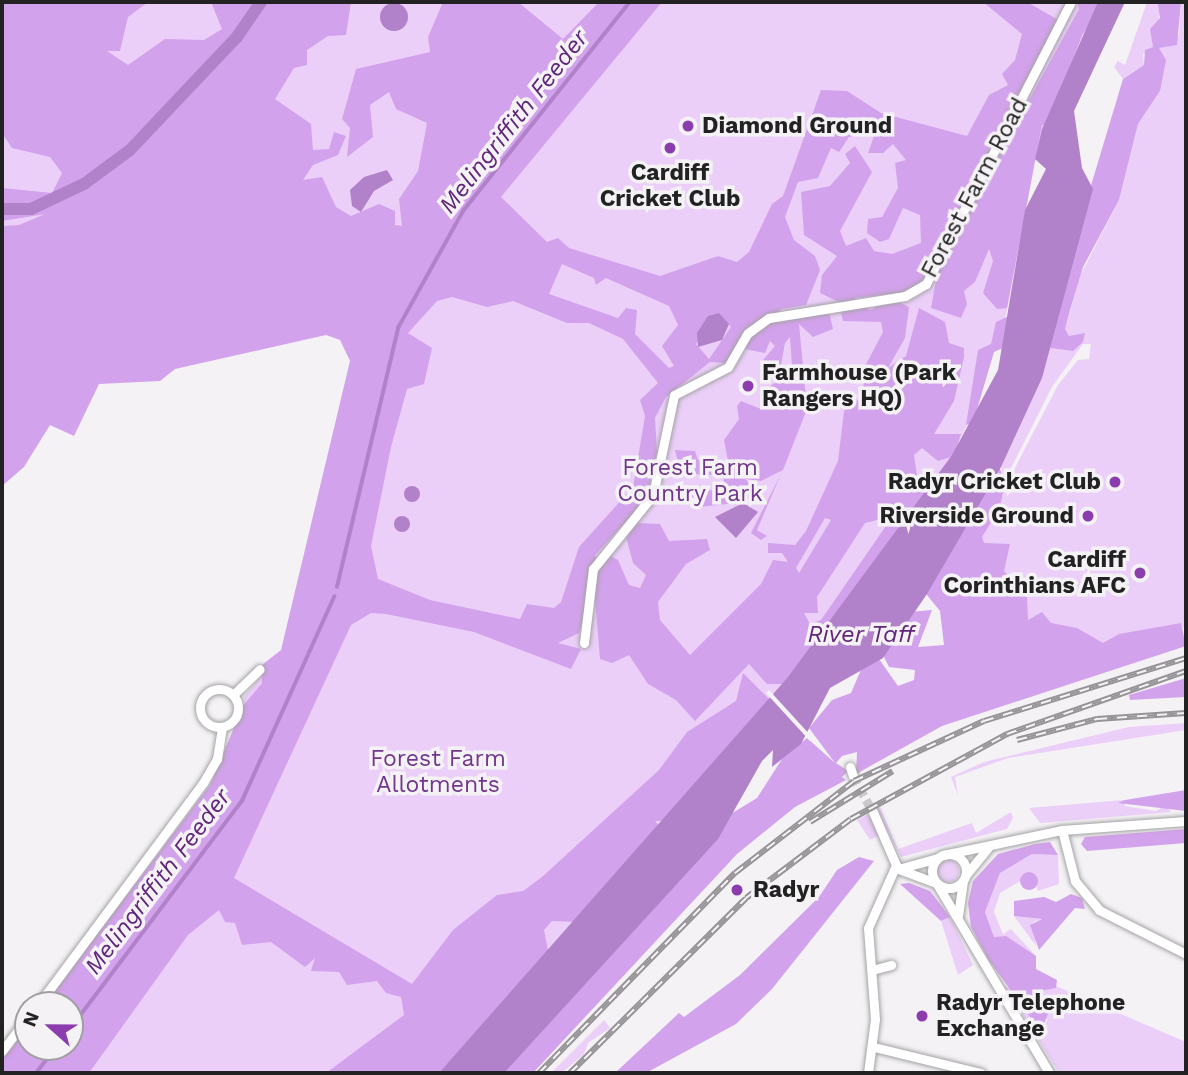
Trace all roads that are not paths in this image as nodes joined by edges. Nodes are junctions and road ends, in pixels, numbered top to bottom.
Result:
1 (1071, 2) edge
2 (584, 643) dead end
3 (260, 669) dead end
4 (233, 695) junction
5 (222, 727) junction
6 (873, 812) tunnel mouth
7 (1186, 821) edge
8 (1062, 830) junction
9 (989, 846) junction
10 (941, 856) junction
11 (897, 869) junction
12 (964, 878) junction
13 (937, 884) junction
14 (958, 916) junction
15 (1186, 954) edge
16 (891, 965) dead end
17 (872, 970) junction
18 (47, 991) edge
19 (14, 1035) edge
20 (874, 1047) junction
21 (2, 1051) edge
22 (868, 1073) edge
23 (981, 1073) edge
24 (1049, 1073) edge

1 - 2 street, Forest Farm Road
3 - 4 street
4 - 5 street
4 - 5 street
5 - 18 street
6 - 11 street
7 - 8 street
8 - 9 street
8 - 15 street
9 - 10 street
9 - 12 street
10 - 11 street
10 - 12 street
10 - 13 street
11 - 13 street
11 - 17 street
12 - 13 street
12 - 14 street
13 - 14 street
14 - 24 street
16 - 17 street
17 - 20 street
19 - 21 street
20 - 22 street
20 - 23 street

